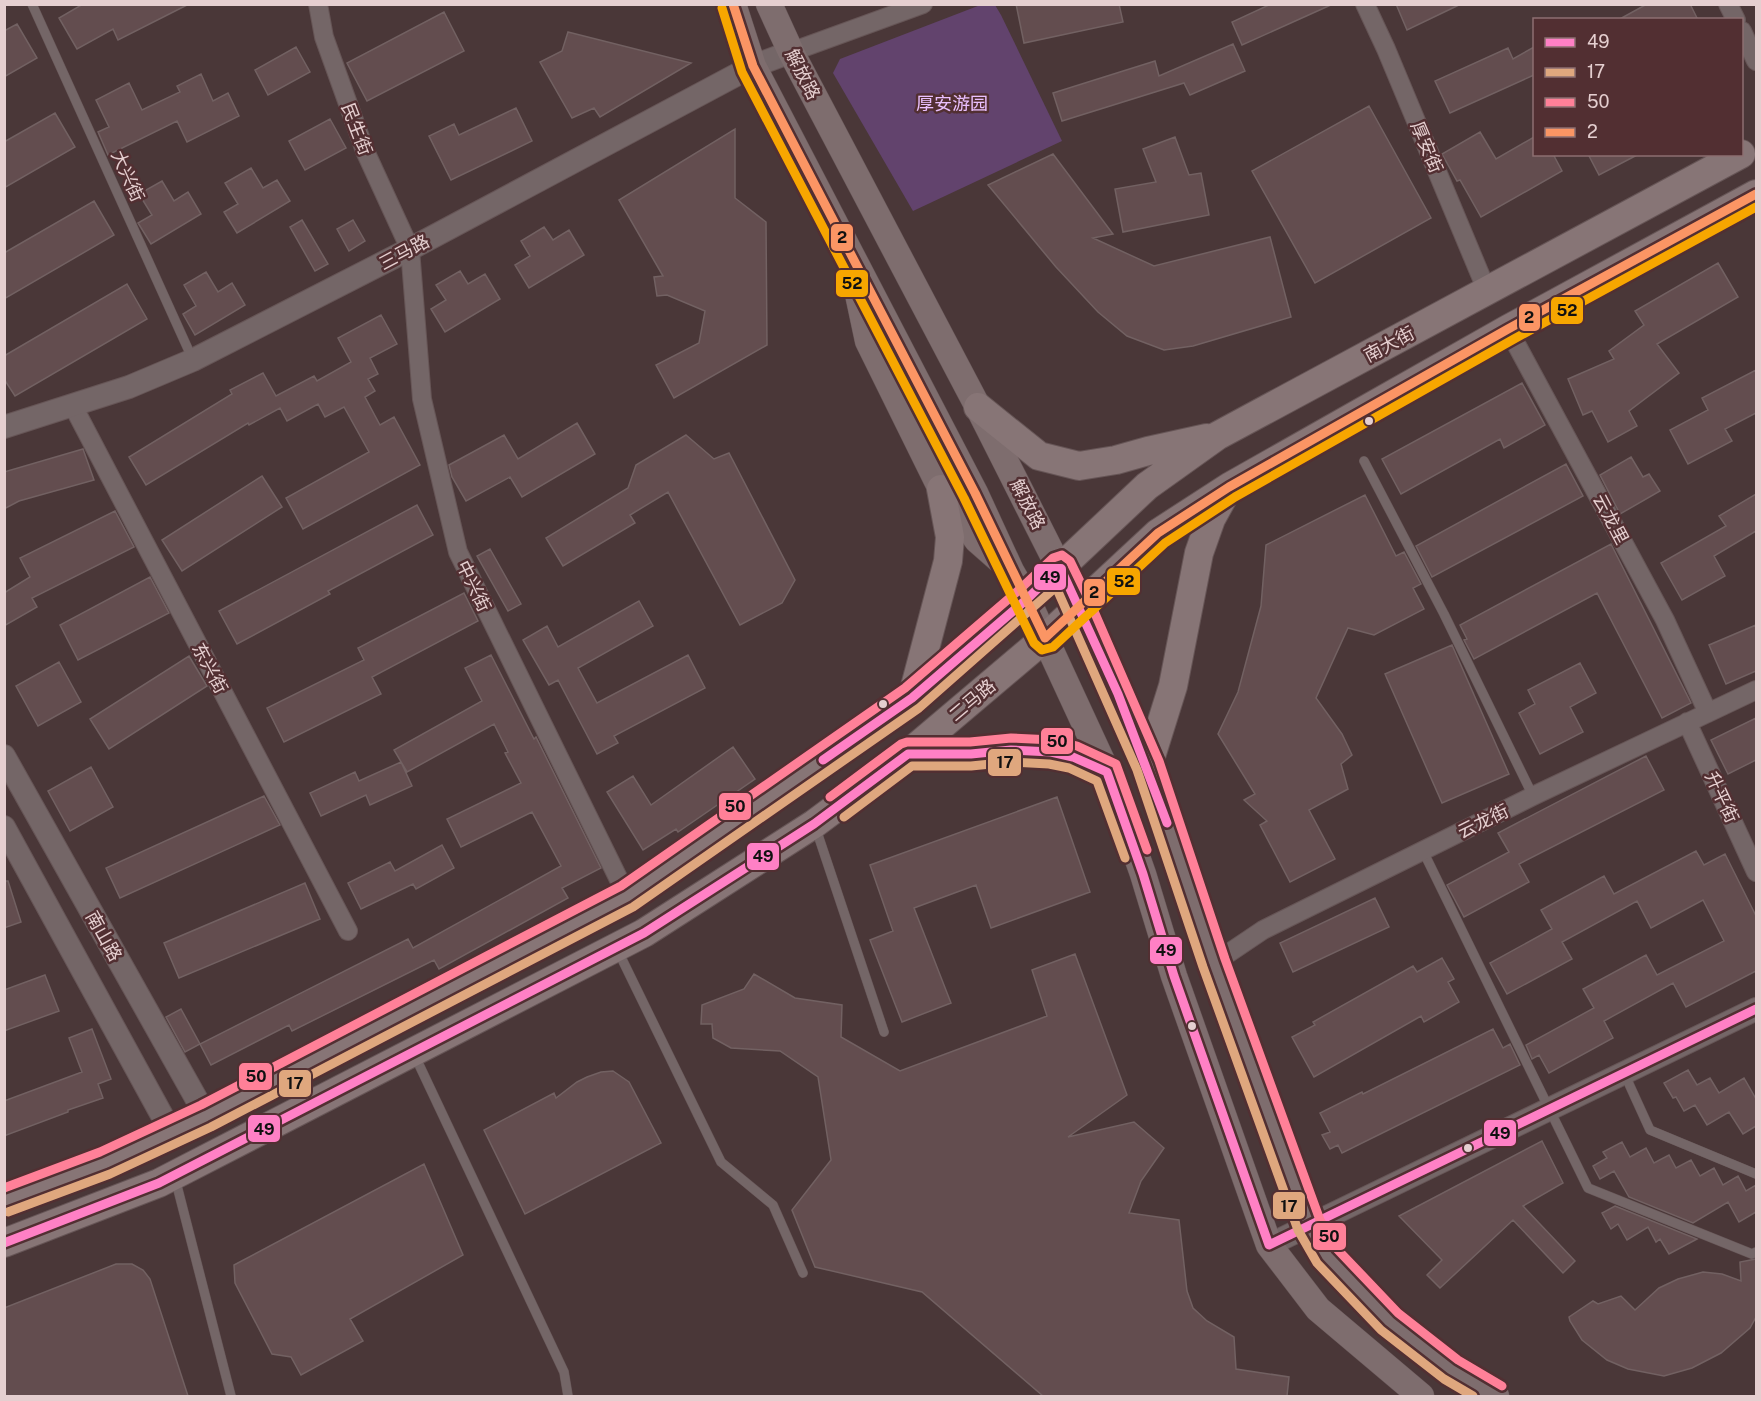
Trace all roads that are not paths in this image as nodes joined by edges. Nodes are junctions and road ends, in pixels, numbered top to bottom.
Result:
1 (33, 4) edge
2 (318, 4) edge
3 (732, 4) edge
4 (769, 4) edge
5 (923, 4) edge
6 (1365, 4) edge
7 (1728, 4) edge
8 (1735, 18) edge
9 (1743, 33) edge
10 (791, 52) junction
11 (1756, 61) edge
12 (753, 66) junction
13 (1737, 156) edge
14 (1756, 194) edge
15 (849, 248) junction
16 (410, 249) junction
17 (1487, 291) junction
18 (1508, 329) junction
19 (193, 360) junction
20 (72, 405) junction
21 (978, 407) junction
22 (4, 427) edge
23 (1217, 436) junction
24 (1364, 461) dead end
25 (1229, 487) junction
26 (940, 489) junction
27 (1060, 567) junction
28 (1011, 571) junction
29 (1027, 599) junction
30 (1079, 607) junction
31 (1045, 638) junction
32 (1756, 690) edge
33 (912, 698) junction
34 (1708, 713) junction
35 (1688, 722) junction
36 (908, 754) junction
37 (4, 756) edge
38 (1148, 766) junction
39 (1107, 772) junction
40 (1533, 796) junction
41 (814, 824) junction
42 (4, 827) edge
43 (1423, 851) junction
44 (1756, 872) edge
45 (627, 896) junction
46 (348, 931) dead end
47 (616, 947) junction
48 (1214, 963) junction
49 (1756, 1009) edge
50 (884, 1032) dead end
51 (413, 1052) junction
52 (1624, 1073) junction
53 (1550, 1109) junction
54 (206, 1116) junction
55 (171, 1132) junction
56 (1756, 1174) edge
57 (174, 1175) junction
58 (4, 1201) edge
59 (1309, 1225) junction
60 (4, 1243) edge
61 (1269, 1245) junction
62 (1756, 1252) edge
63 (803, 1273) dead end
64 (1412, 1392) edge
65 (231, 1396) edge
66 (568, 1396) edge
67 (1496, 1396) edge

1 - 19 lane, 大兴街
2 - 16 street, 民生街
3 - 12 main road
4 - 10 main road, 解放路
5 - 10 street
6 - 17 street, 厚安街
7 - 8 street
9 - 11 street
10 - 12 street, 三马路
10 - 21 main road, 解放路
12 - 15 main road
12 - 16 street, 三马路
13 - 17 main road, 南大街
14 - 18 main road
15 - 26 main road
15 - 28 main road
16 - 19 street, 三马路
16 - 45 street, 中兴街
17 - 23 main road, 南大街
18 - 25 main road
18 - 34 street, 云龙里
19 - 20 street, 三马路
20 - 22 street, 三马路
20 - 46 street, 东兴街
21 - 23 main road
21 - 27 main road, 解放路
23 - 27 main road, 南大街
24 - 40 lane
25 - 30 main road
25 - 38 main road
26 - 28 main road
26 - 33 main road
27 - 29 main road
27 - 30 main road, 解放路
28 - 29 main road
29 - 31 main road
29 - 33 main road
30 - 31 main road, 二马路
30 - 38 main road, 解放路
31 - 36 main road, 二马路
31 - 39 main road
32 - 34 street, 云龙街
33 - 45 main road
34 - 35 street, 云龙街
35 - 40 street, 云龙街
35 - 44 street, 升平街
36 - 39 main road
36 - 41 main road, 二马路
37 - 54 street, 南山路
38 - 48 main road, 解放路
39 - 61 main road
40 - 43 street, 云龙街
41 - 47 main road, 二马路
41 - 50 lane
42 - 55 street, 南山路
43 - 48 street, 云龙街
43 - 53 lane
45 - 54 main road
47 - 51 main road, 二马路
47 - 63 lane
48 - 59 main road, 解放路
49 - 52 street
51 - 57 main road, 二马路
51 - 66 lane
52 - 53 street
52 - 56 lane
53 - 59 street
53 - 62 lane
54 - 55 main road
55 - 58 main road
57 - 60 main road, 二马路
57 - 65 lane
59 - 61 street
59 - 67 main road, 解放路
61 - 64 main road

